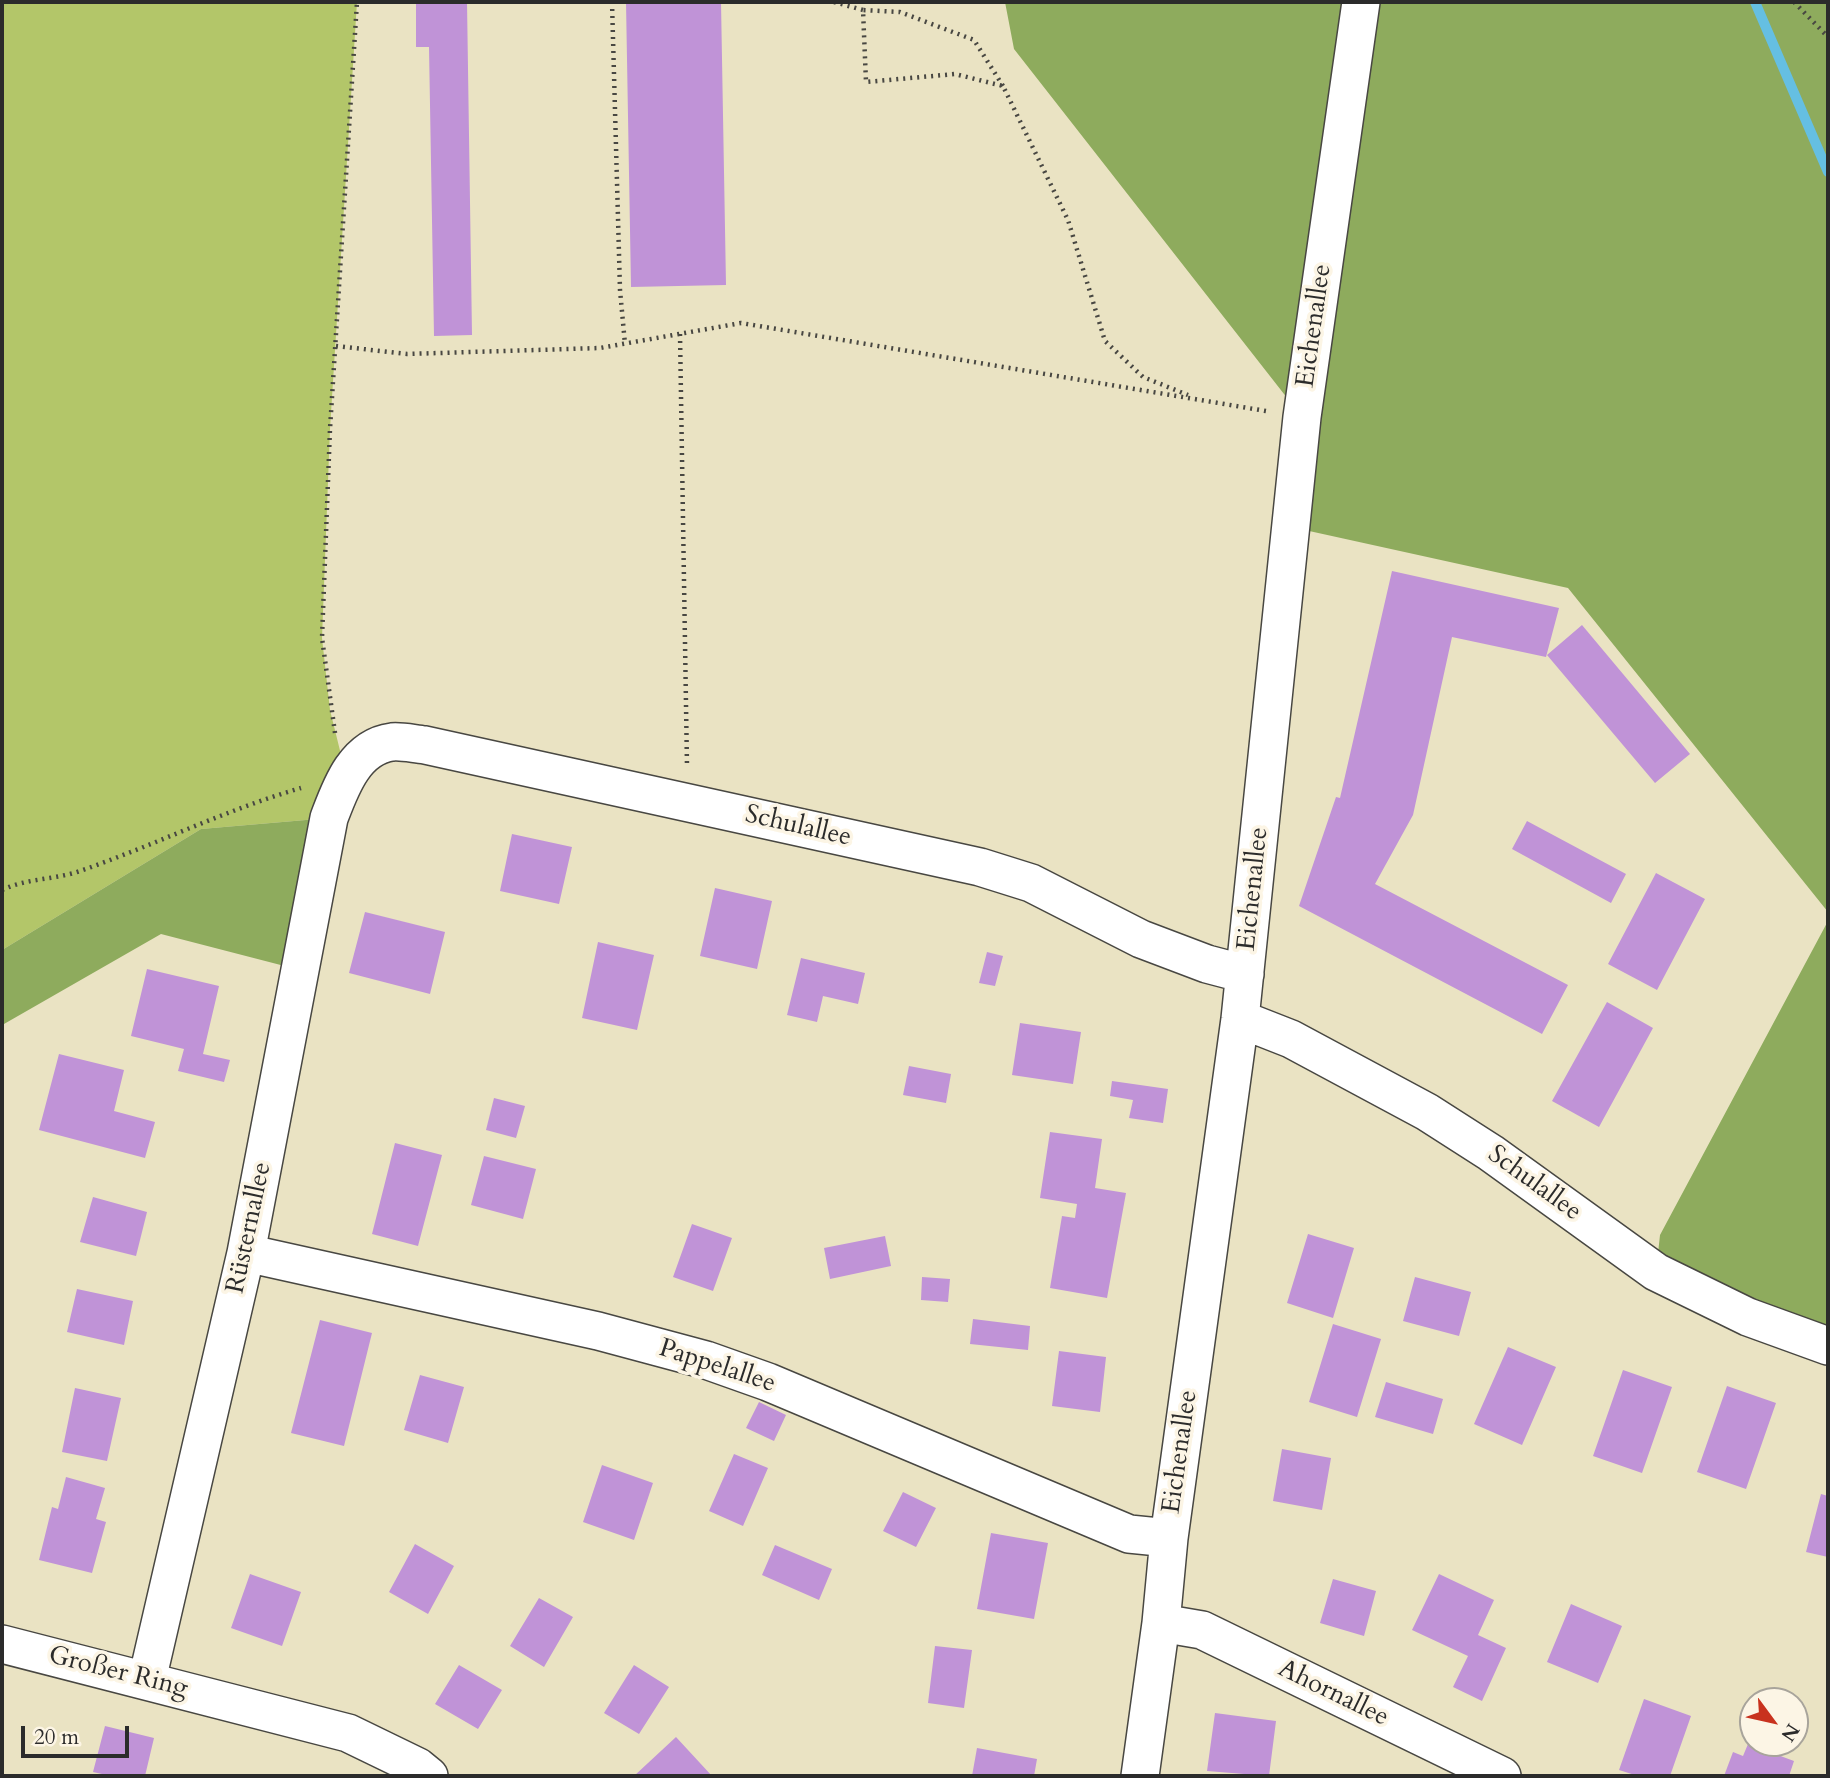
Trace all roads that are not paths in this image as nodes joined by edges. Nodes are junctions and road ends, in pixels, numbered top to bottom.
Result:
1 (1361, 2) edge
2 (346, 775) joint
3 (1245, 974) junction
4 (1240, 1019) junction
5 (246, 1253) junction
6 (1828, 1346) edge
7 (1168, 1538) junction
8 (1161, 1623) junction
9 (2, 1644) edge
10 (147, 1680) junction
11 (429, 1776) edge
12 (1140, 1776) edge
13 (1502, 1776) edge

1 - 3 street, Eichenallee
2 - 3 street, Schulallee
2 - 5 street, Rüsternallee
3 - 4 street, Eichenallee
4 - 6 street, Schulallee
4 - 7 street, Eichenallee
5 - 7 street, Pappelallee
5 - 10 street, Rüsternallee
7 - 8 street, Eichenallee
8 - 12 street, Eichenallee
8 - 13 street, Ahornallee
9 - 10 street, Großer Ring
10 - 11 street, Großer Ring

